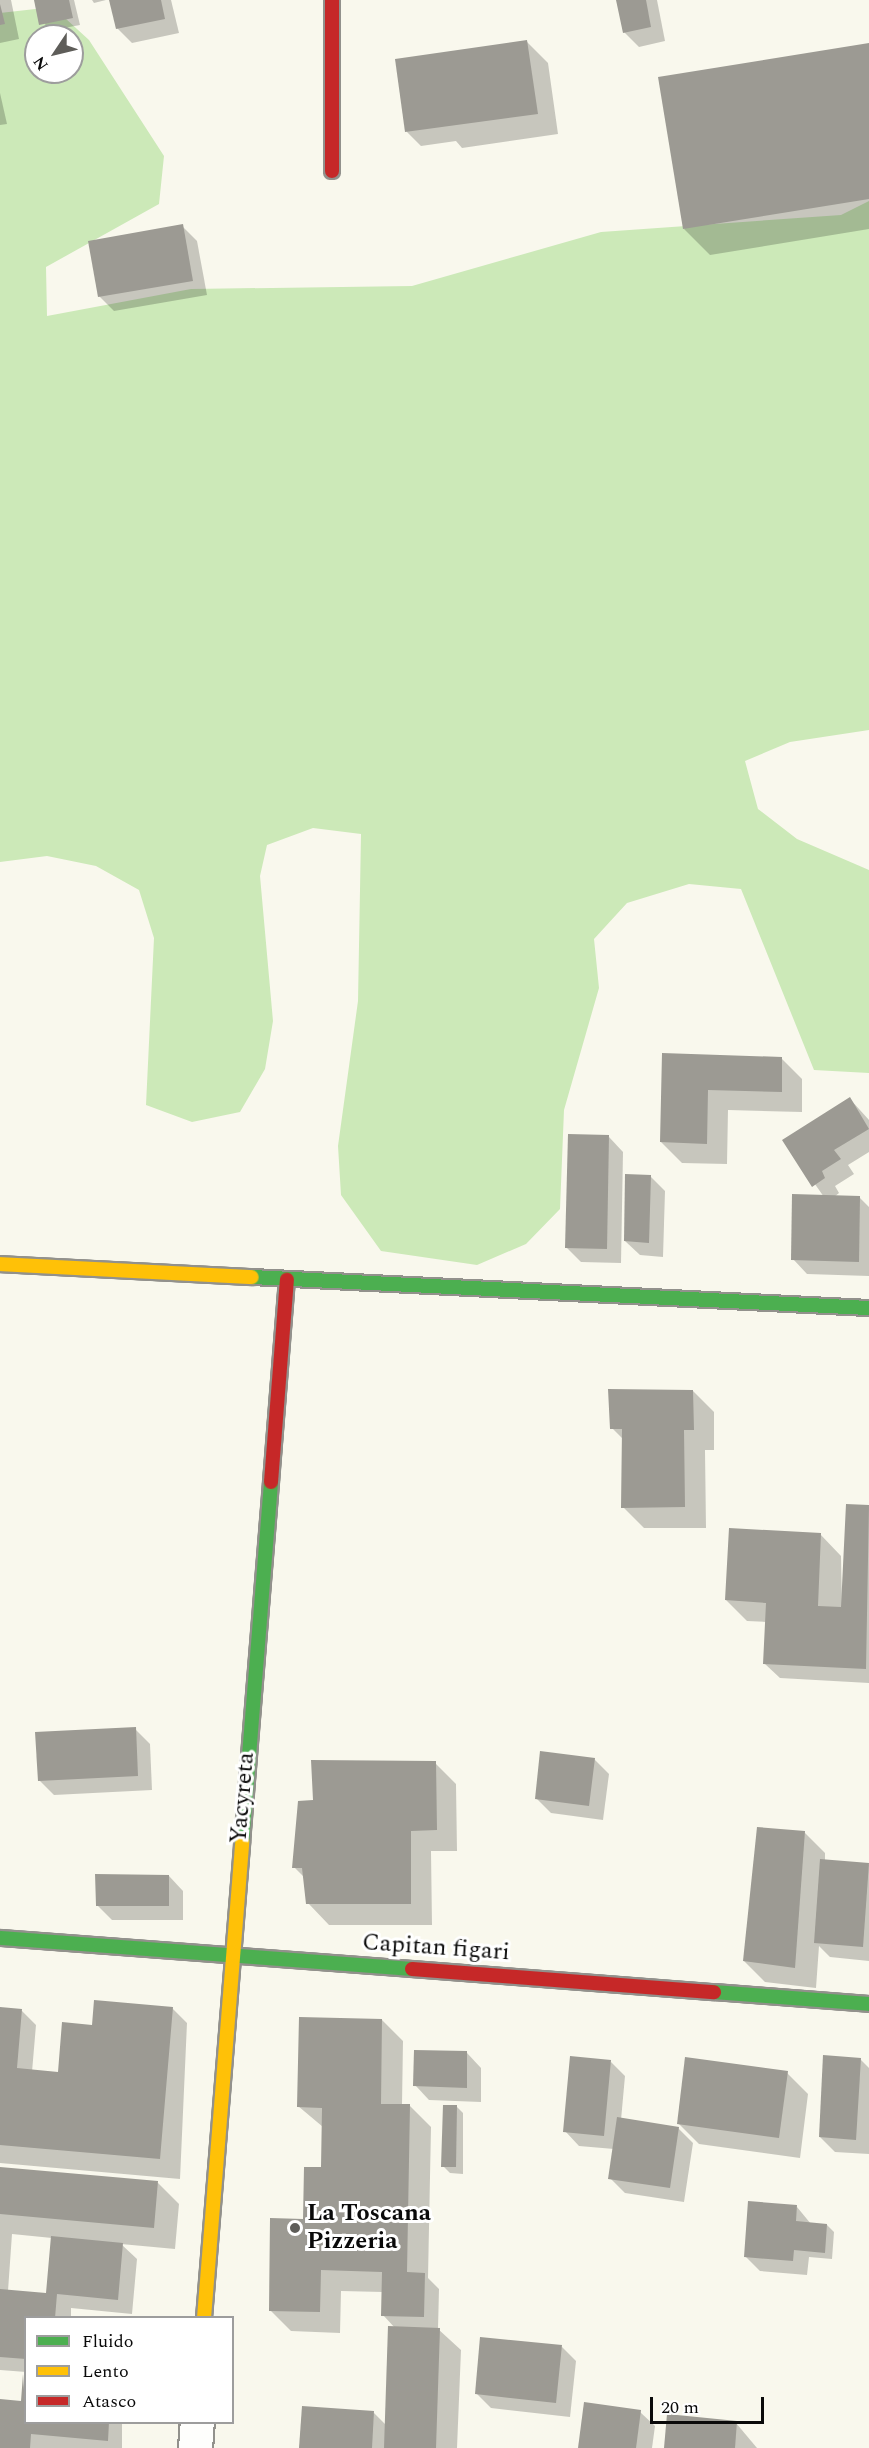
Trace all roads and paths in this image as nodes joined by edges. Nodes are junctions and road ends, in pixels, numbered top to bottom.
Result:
1 (332, 0) edge
2 (332, 171) dead end
3 (0, 1264) edge
4 (286, 1280) junction
5 (869, 1308) edge
6 (0, 1938) edge
7 (229, 1955) junction
8 (869, 2004) edge
9 (204, 2316) edge
10 (197, 2424) edge
11 (195, 2448) edge

1 - 2 street
3 - 4 street
4 - 5 street
4 - 7 street, Yacyreta
6 - 7 street, Capitan figari
7 - 8 street, Capitan figari
7 - 9 street, Yacyreta
10 - 11 street

